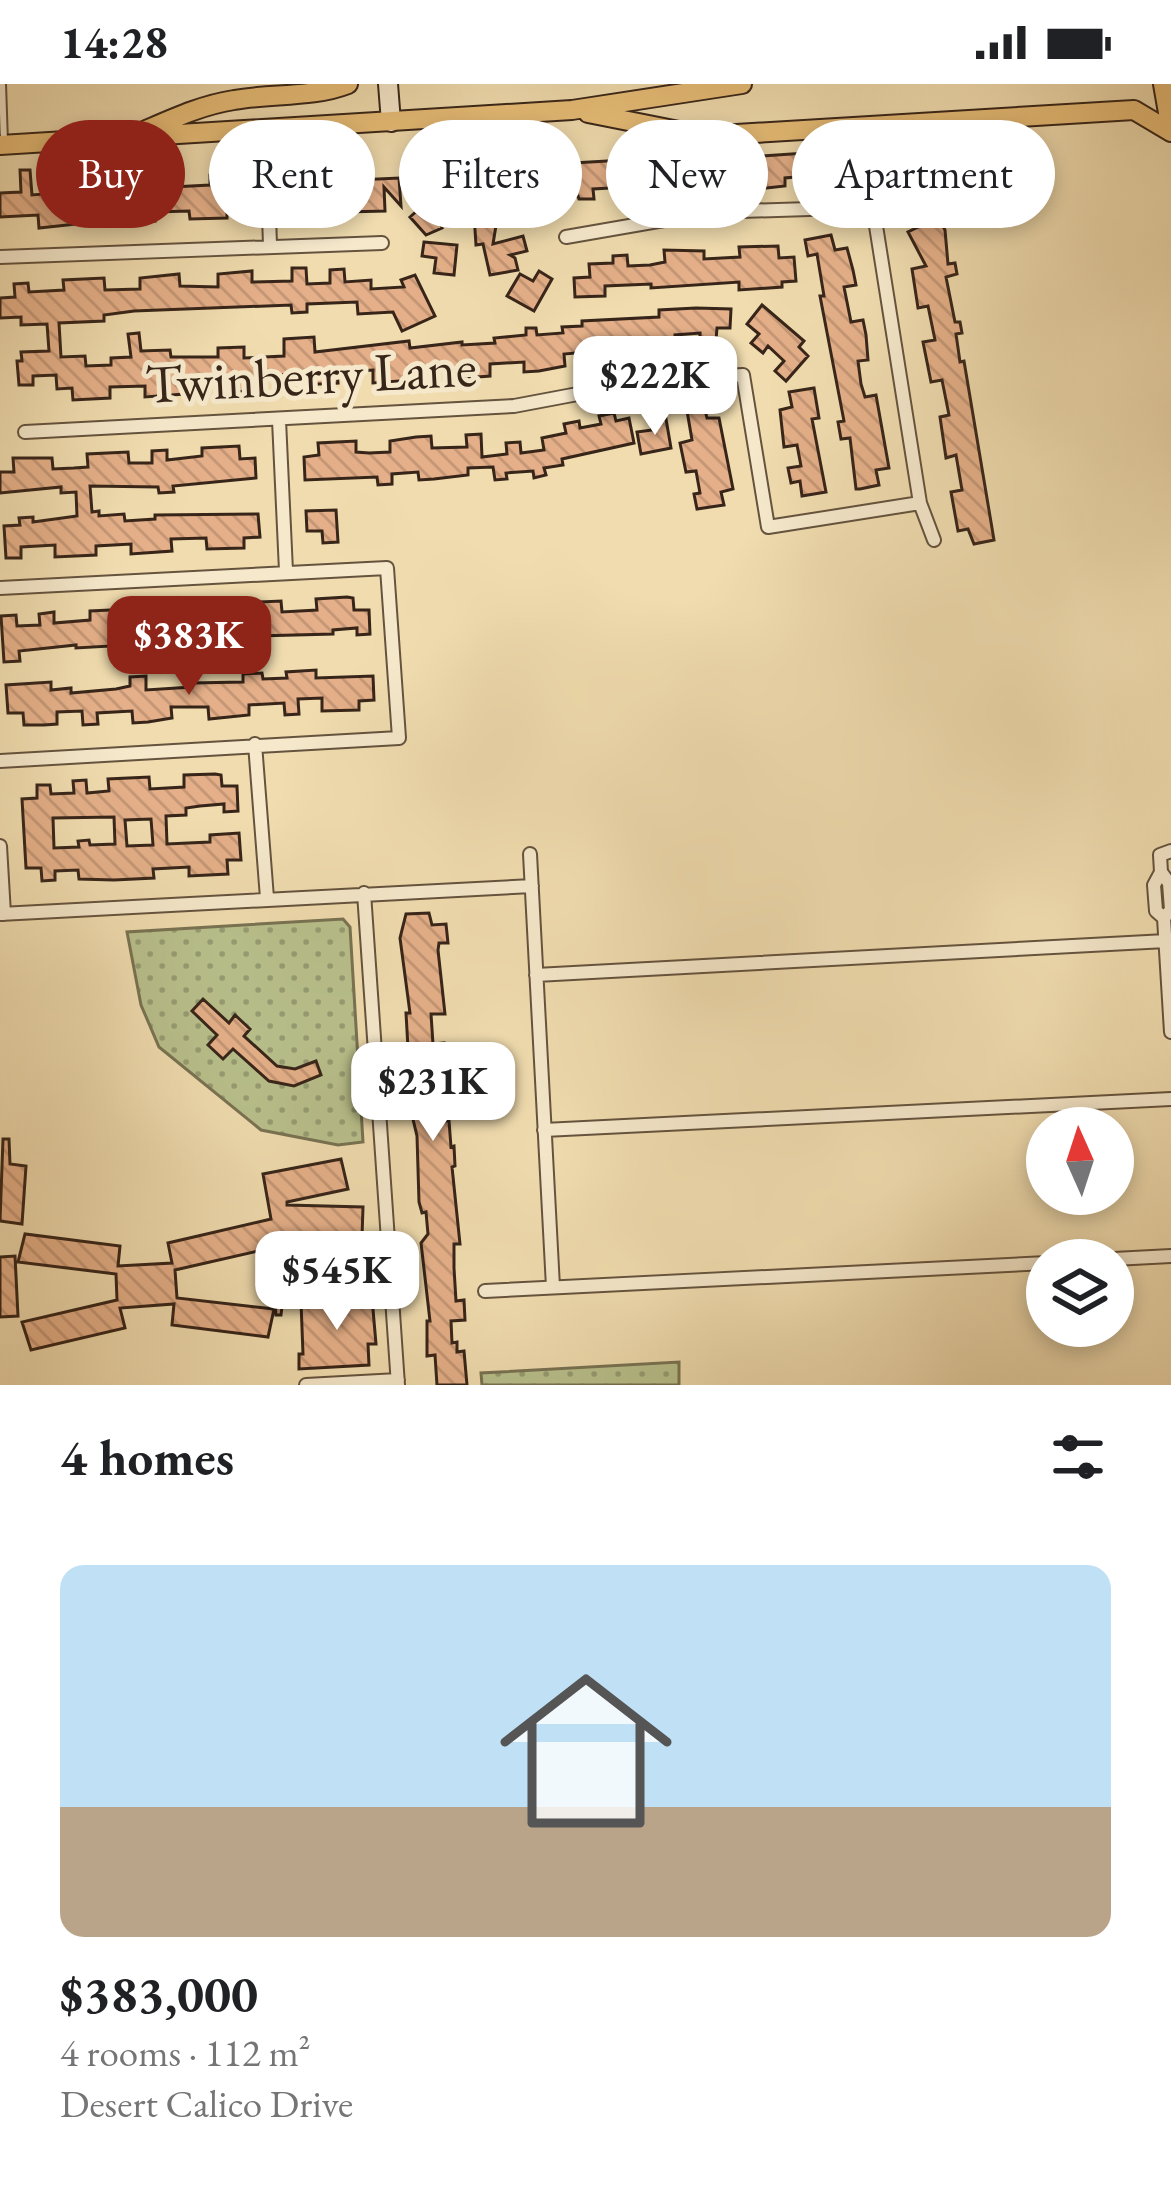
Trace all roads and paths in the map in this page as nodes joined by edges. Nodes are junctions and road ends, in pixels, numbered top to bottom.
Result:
1 (2, 84) edge
2 (348, 84) edge
3 (388, 84) edge
4 (647, 84) edge
5 (742, 84) edge
6 (1162, 84) edge
7 (676, 89) edge
8 (572, 110) junction
9 (169, 120) edge
10 (623, 120) edge
11 (391, 122) junction
12 (375, 123) edge
13 (1171, 131) edge
14 (768, 132) edge
15 (36, 143) edge
16 (2, 145) edge
17 (768, 210) edge
18 (269, 228) edge
19 (618, 228) edge
20 (566, 237) dead end
21 (382, 243) dead end
22 (270, 244) junction
23 (0, 257) edge
24 (279, 420) junction
25 (25, 432) dead end
26 (920, 503) junction
27 (934, 540) dead end
28 (286, 572) junction
29 (0, 588) edge
30 (255, 744) junction
31 (0, 761) edge
32 (0, 846) edge
33 (1171, 851) edge
34 (530, 854) dead end
35 (532, 886) junction
36 (364, 893) junction
37 (267, 898) junction
38 (2, 914) edge
39 (1166, 941) junction
40 (536, 975) junction
41 (1171, 1032) edge
42 (1171, 1099) edge
43 (544, 1130) junction
44 (1171, 1256) edge
45 (1134, 1258) edge
46 (1026, 1263) edge
47 (553, 1287) junction
48 (485, 1291) dead end
49 (398, 1383) edge
50 (306, 1385) edge

1 - 16 lane
2 - 9 main road
3 - 11 main road
4 - 7 main road
5 - 7 main road
6 - 13 main road
7 - 8 main road
8 - 10 main road
8 - 11 main road
11 - 12 main road
13 - 14 main road
15 - 16 main road
17 - 26 street
18 - 22 street
19 - 20 street
21 - 22 street
22 - 23 street
24 - 25 street, Twinberry Lane
24 - 26 street, Twinberry Lane
24 - 28 street
26 - 27 street
28 - 29 street
28 - 30 street
30 - 31 street
30 - 37 street
32 - 38 street
33 - 39 street
34 - 35 street
35 - 36 street
35 - 40 street
36 - 37 street
36 - 49 street
37 - 38 street
39 - 40 street
39 - 41 street
40 - 43 street
42 - 43 street
43 - 47 street
44 - 45 street
46 - 47 street
47 - 48 street
49 - 50 street

